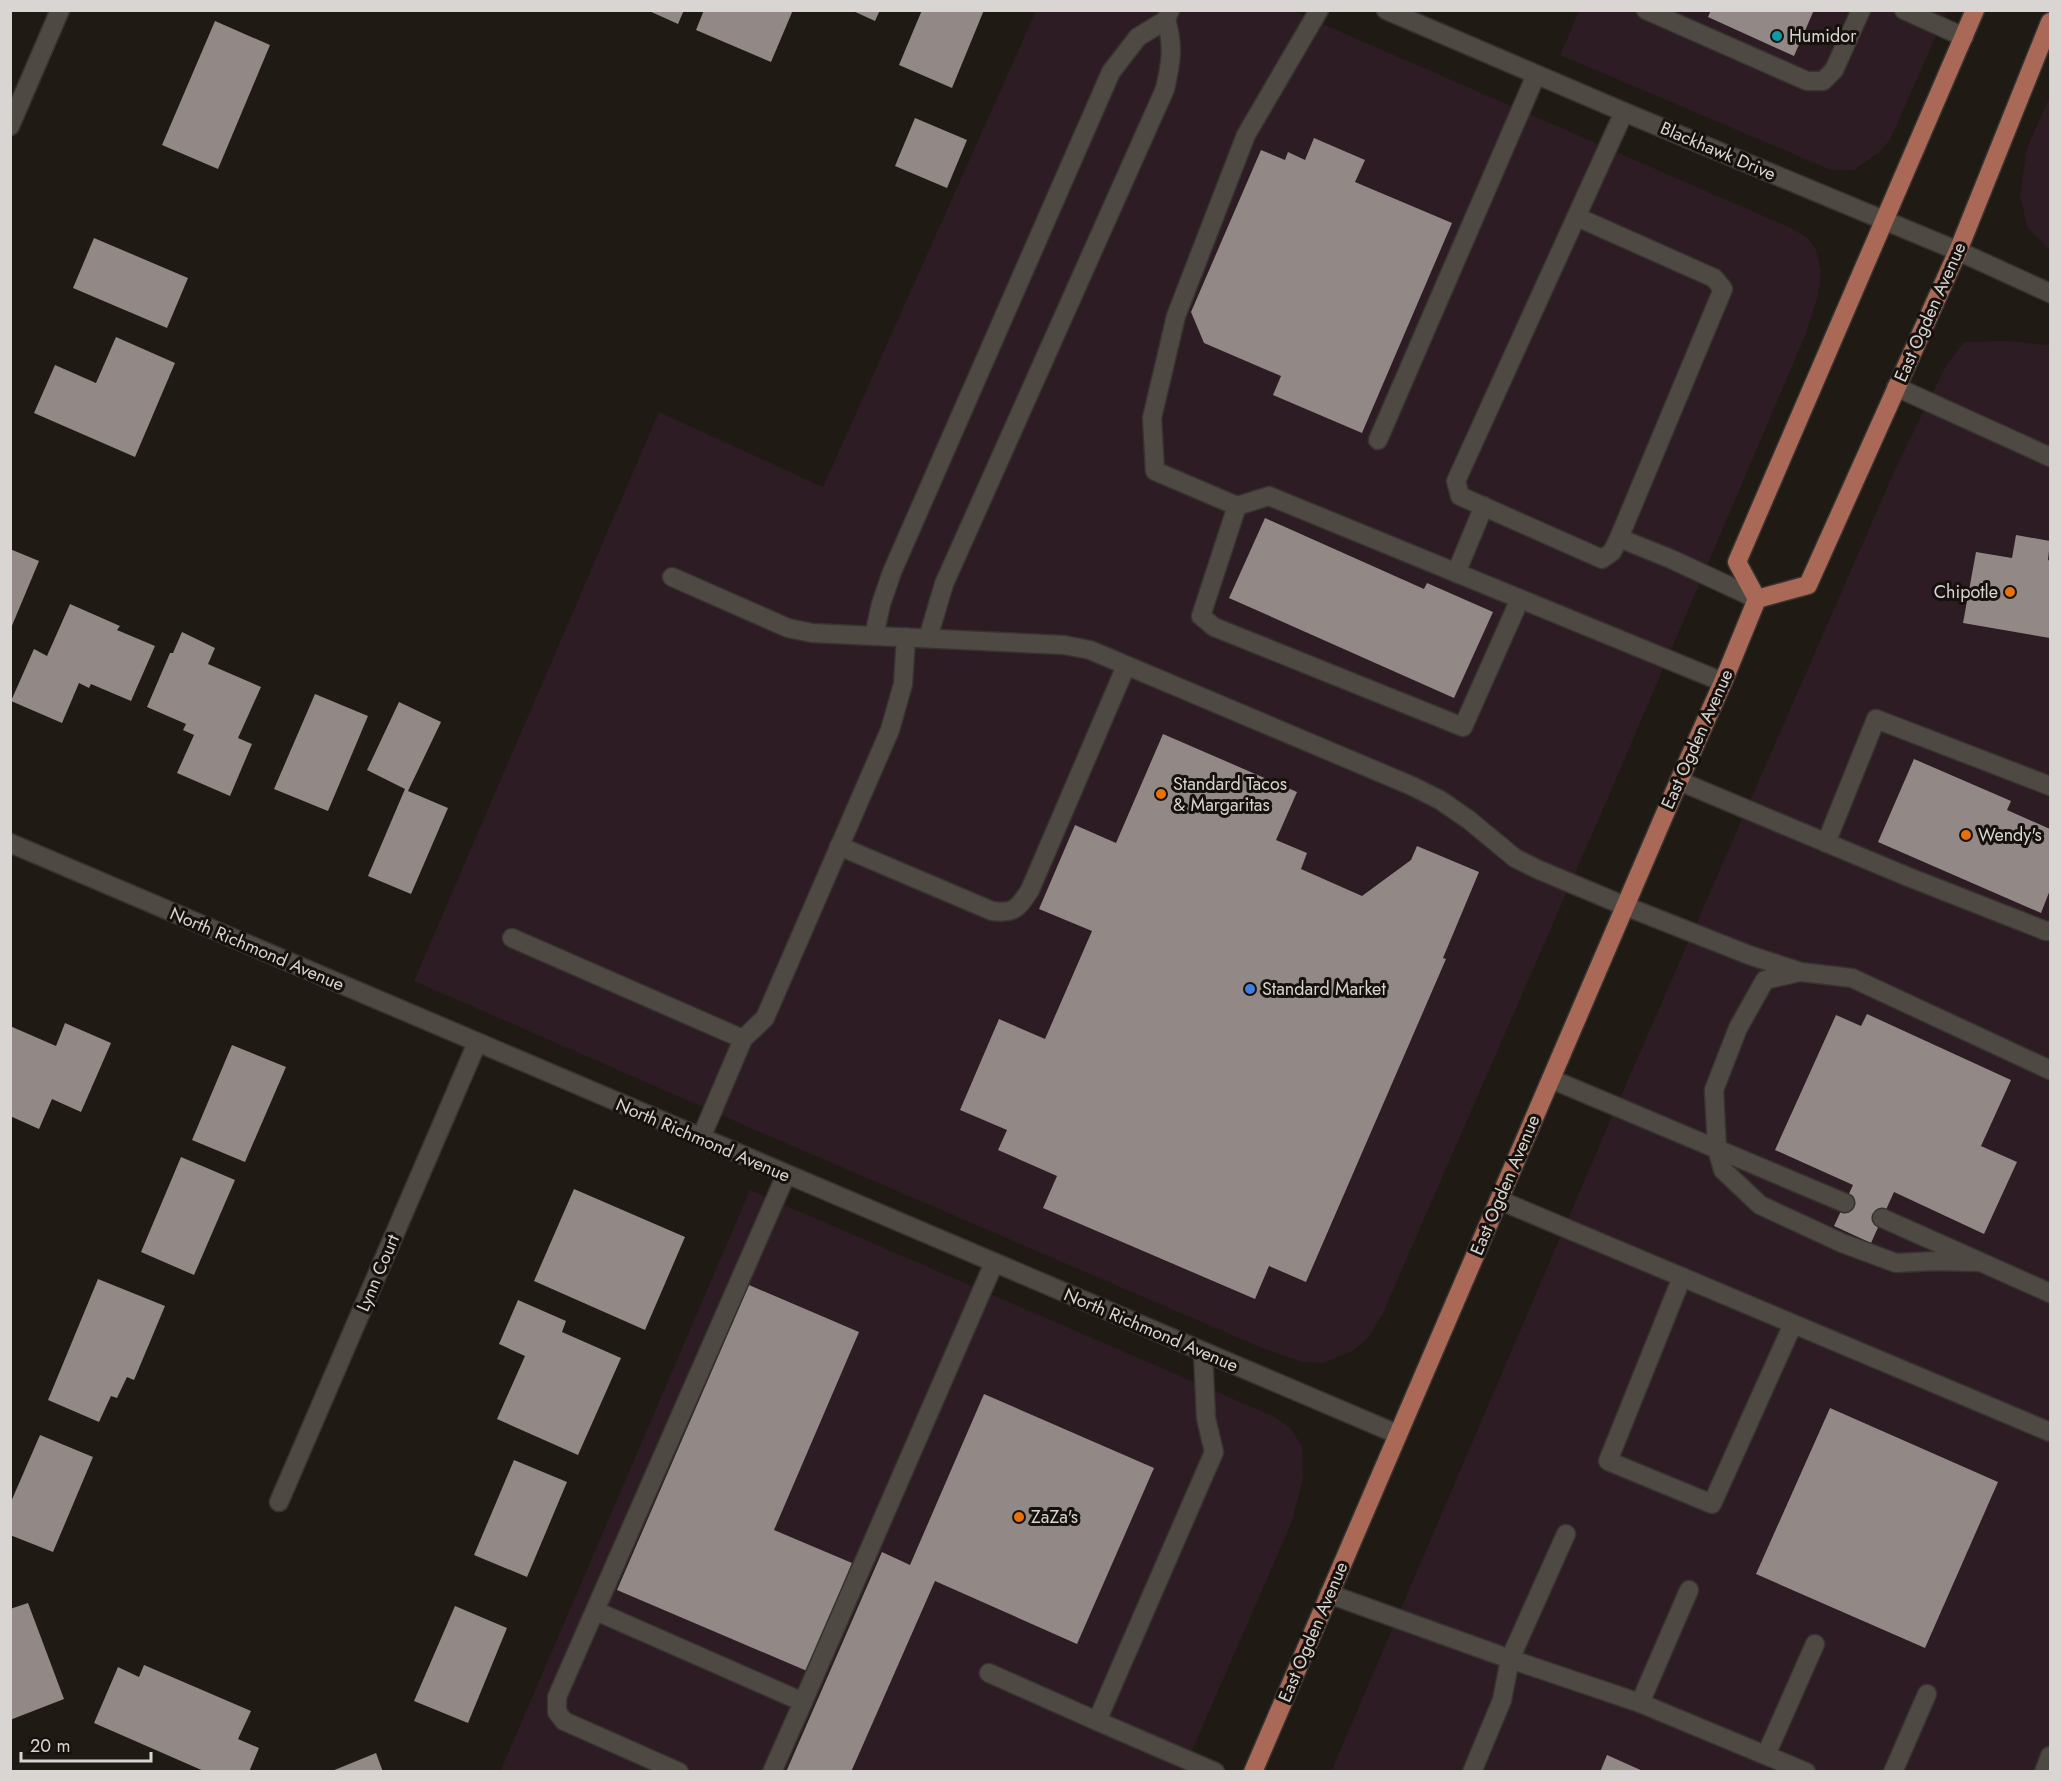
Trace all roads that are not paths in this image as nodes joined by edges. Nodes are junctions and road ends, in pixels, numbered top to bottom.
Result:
1 (60, 10) edge
2 (1319, 10) edge
3 (1386, 10) edge
4 (1646, 10) edge
5 (1861, 10) edge
6 (1904, 10) edge
7 (1975, 10) edge
8 (1168, 15) edge
9 (2050, 22) edge
10 (1964, 37) junction
11 (1536, 75) junction
12 (1624, 112) junction
13 (10, 126) edge
14 (1577, 217) junction
15 (1884, 220) junction
16 (1958, 251) junction
17 (2050, 293) edge
18 (1896, 387) junction
19 (1378, 440) dead end
20 (2050, 458) edge
21 (1237, 506) junction
22 (1484, 506) junction
23 (1618, 538) junction
24 (1456, 573) junction
25 (672, 577) dead end
26 (1520, 599) junction
27 (1757, 599) junction
28 (874, 636) junction
29 (906, 637) junction
30 (928, 638) junction
31 (1126, 666) junction
32 (1723, 682) junction
33 (1678, 781) junction
34 (2050, 786) edge
35 (10, 843) edge
36 (1826, 843) junction
37 (839, 846) junction
38 (1625, 906) junction
39 (2050, 931) edge
40 (512, 938) dead end
41 (1801, 972) junction
42 (743, 1040) junction
43 (477, 1043) junction
44 (2050, 1070) edge
45 (1551, 1079) junction
46 (700, 1138) junction
47 (1717, 1149) junction
48 (786, 1175) junction
49 (1499, 1200) junction
50 (1845, 1203) dead end
51 (1882, 1218) dead end
52 (1977, 1262) junction
53 (994, 1263) junction
54 (1682, 1277) junction
55 (2050, 1293) edge
56 (1793, 1324) junction
57 (1203, 1352) junction
58 (2050, 1432) edge
59 (1397, 1434) junction
60 (279, 1502) dead end
61 (1566, 1534) dead end
62 (1689, 1590) dead end
63 (1329, 1594) junction
64 (596, 1611) junction
65 (1815, 1644) dead end
66 (1510, 1659) junction
67 (989, 1673) dead end
68 (1928, 1694) dead end
69 (802, 1702) junction
70 (1640, 1703) junction
71 (1097, 1721) junction
72 (1766, 1755) junction
73 (2050, 1756) edge
74 (679, 1772) edge
75 (772, 1772) edge
76 (1215, 1772) edge
77 (1253, 1772) edge
78 (1472, 1772) edge
79 (1806, 1772) edge
80 (1893, 1772) edge
81 (2044, 1772) edge

1 - 13 street
2 - 21 street
3 - 11 street, Blackhawk Drive
4 - 5 street
6 - 10 street
7 - 10 main road
8 - 28 street
8 - 30 street
9 - 16 main road, East Ogden Avenue
10 - 15 main road
11 - 12 street, Blackhawk Drive
11 - 19 street
12 - 14 street
12 - 15 street, Blackhawk Drive
14 - 22 street
14 - 23 street
15 - 16 street, Blackhawk Drive
15 - 27 main road
16 - 17 street, Blackhawk Drive
16 - 18 main road, East Ogden Avenue
18 - 20 street
18 - 27 main road, East Ogden Avenue
21 - 24 street
21 - 26 street
22 - 23 street
22 - 24 street
23 - 27 street
24 - 26 street
25 - 28 street
26 - 32 street
27 - 32 main road, East Ogden Avenue
28 - 29 street
29 - 30 street
29 - 37 street
30 - 31 street
31 - 37 street
31 - 38 street
32 - 33 main road, East Ogden Avenue
33 - 36 street
33 - 38 main road, East Ogden Avenue
34 - 36 street
35 - 43 street, North Richmond Avenue
36 - 39 street
37 - 42 street
38 - 41 street
38 - 45 main road, East Ogden Avenue
40 - 42 street
41 - 44 street
41 - 47 street
42 - 46 street
43 - 46 street, North Richmond Avenue
43 - 60 street, Lynn Court
45 - 47 street
45 - 49 main road, East Ogden Avenue
46 - 48 street, North Richmond Avenue
47 - 50 street
47 - 52 street
48 - 53 street, North Richmond Avenue
48 - 64 street
49 - 54 street
49 - 59 main road, East Ogden Avenue
51 - 52 street
52 - 55 street
53 - 57 street, North Richmond Avenue
53 - 69 street
54 - 56 street
54 - 56 street
56 - 58 street
57 - 59 street, North Richmond Avenue
57 - 71 street
59 - 63 main road, East Ogden Avenue
61 - 66 street
62 - 70 street
63 - 66 street
63 - 77 main road, East Ogden Avenue
64 - 69 street
64 - 74 street
65 - 72 street
66 - 70 street
66 - 78 street
67 - 71 street
68 - 80 street
69 - 75 street
70 - 72 street
71 - 76 street
72 - 79 street
73 - 81 street

